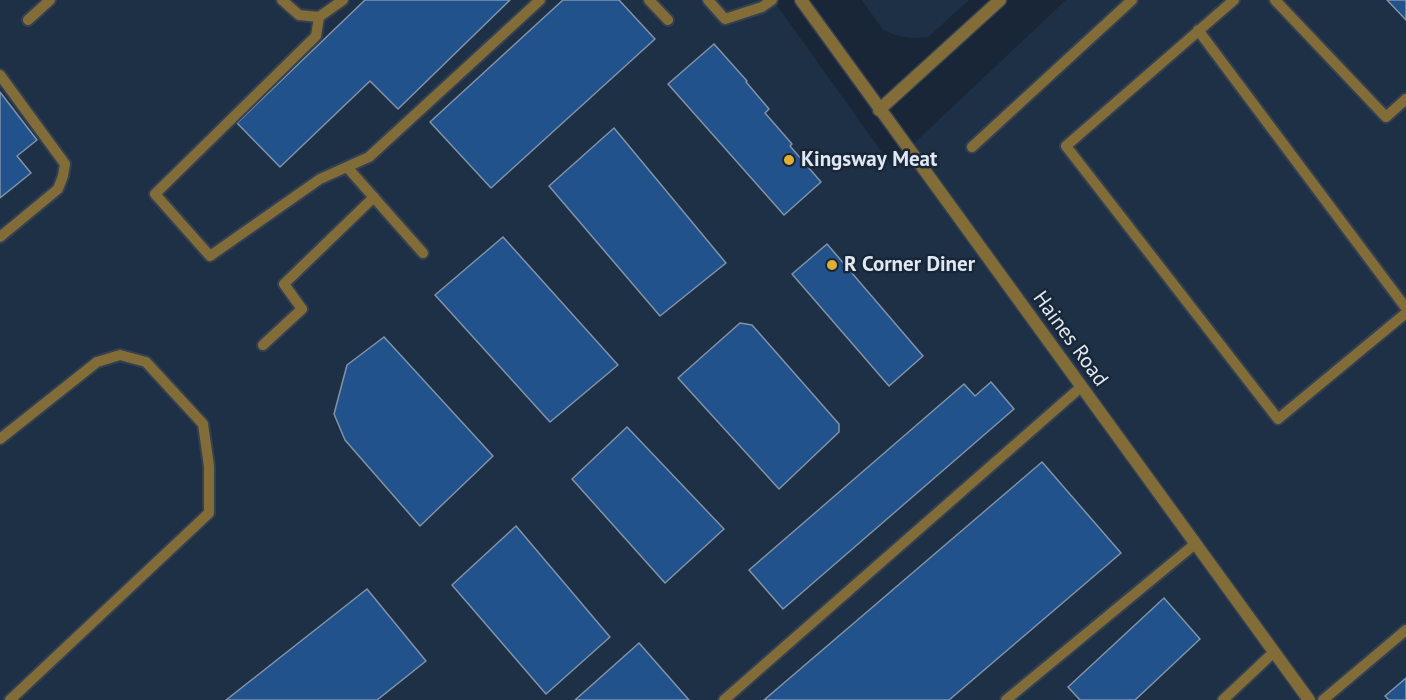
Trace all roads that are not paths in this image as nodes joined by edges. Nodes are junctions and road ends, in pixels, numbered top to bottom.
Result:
1 (50, 0) edge
2 (282, 0) edge
3 (343, 0) edge
4 (540, 0) edge
5 (649, 0) edge
6 (708, 0) edge
7 (772, 0) edge
8 (801, 0) edge
9 (1000, 0) edge
10 (1132, 0) edge
11 (1234, 0) edge
12 (1275, 0) edge
13 (319, 17) junction
14 (28, 20) dead end
15 (668, 20) dead end
16 (1198, 30) junction
17 (0, 75) edge
18 (1406, 99) edge
19 (879, 110) junction
20 (972, 147) dead end
21 (347, 167) junction
22 (374, 197) junction
23 (0, 237) edge
24 (423, 253) dead end
25 (1406, 308) edge
26 (1406, 313) edge
27 (263, 345) dead end
28 (1081, 387) junction
29 (0, 439) edge
30 (1195, 544) junction
31 (1406, 630) edge
32 (1274, 652) junction
33 (10, 700) edge
34 (724, 700) edge
35 (1006, 700) edge
36 (1222, 700) edge
37 (1309, 700) edge
38 (1323, 700) edge

1 - 14 lane
2 - 13 lane
3 - 13 lane
4 - 21 lane
5 - 15 lane
6 - 7 lane
8 - 19 street, Haines Road
9 - 19 street
10 - 20 lane
11 - 16 lane
12 - 18 lane
13 - 21 lane
16 - 25 lane
16 - 26 lane
17 - 23 lane
19 - 28 street, Haines Road
21 - 22 lane
22 - 24 lane
22 - 27 lane
28 - 30 street, Haines Road
28 - 34 lane
29 - 33 lane
30 - 32 street, Haines Road
30 - 35 lane
31 - 38 lane
32 - 36 lane
32 - 37 street, Haines Road

